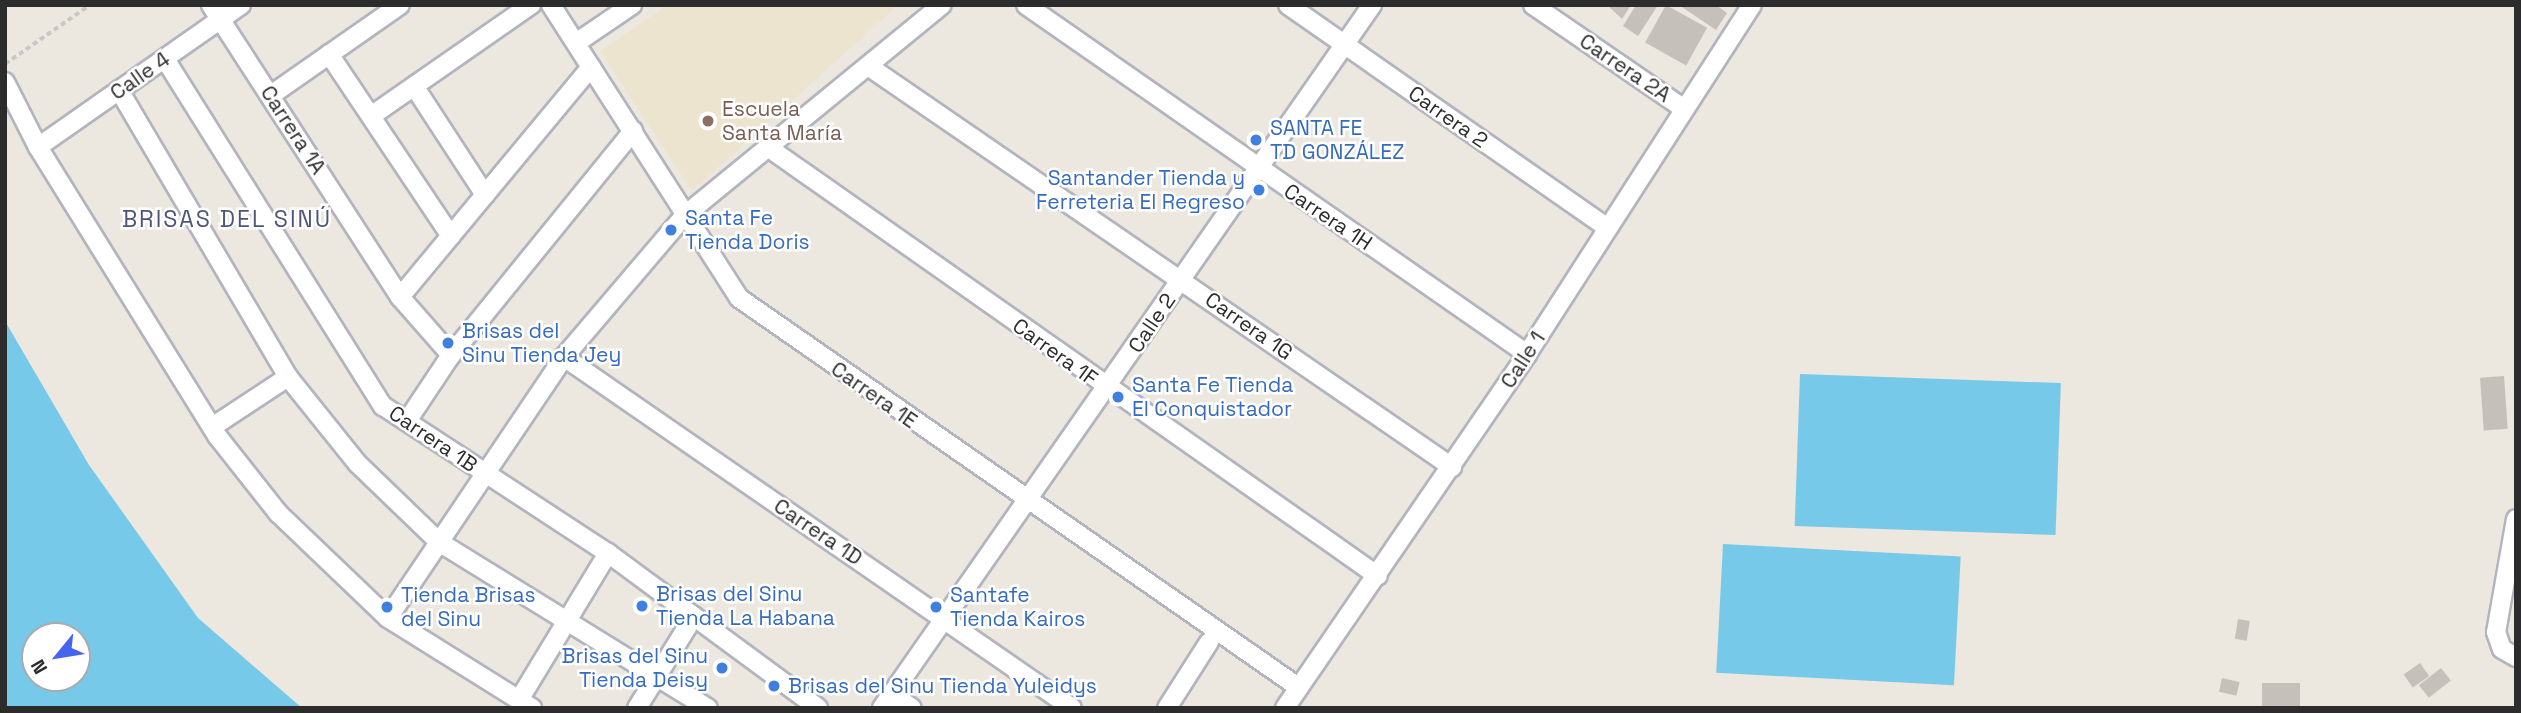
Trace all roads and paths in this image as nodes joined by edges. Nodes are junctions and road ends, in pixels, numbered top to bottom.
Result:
1 (90, 5) edge
2 (242, 5) edge
3 (400, 5) edge
4 (531, 5) edge
5 (551, 5) edge
6 (632, 5) edge
7 (942, 5) edge
8 (1026, 5) edge
9 (1288, 5) edge
10 (1371, 5) edge
11 (1533, 5) edge
12 (1752, 5) edge
13 (216, 13) edge
14 (576, 43) junction
15 (1343, 45) junction
16 (329, 54) junction
17 (165, 59) junction
18 (5, 64) edge
19 (591, 67) junction
20 (871, 68) junction
21 (5, 82) edge
22 (414, 86) junction
23 (119, 90) junction
24 (271, 95) junction
25 (1683, 108) junction
26 (371, 116) junction
27 (634, 131) junction
28 (38, 147) junction
29 (769, 148) junction
30 (1260, 171) junction
31 (485, 195) junction
32 (684, 216) junction
33 (1608, 228) junction
34 (451, 236) junction
35 (1181, 279) junction
36 (400, 297) junction
37 (1527, 354) junction
38 (451, 355) junction
39 (564, 357) junction
40 (288, 377) junction
41 (1107, 389) junction
42 (407, 421) junction
43 (212, 427) junction
44 (1452, 467) junction
45 (484, 475) junction
46 (1026, 503) junction
47 (2516, 519) edge
48 (439, 542) junction
49 (2514, 548) edge
50 (608, 553) junction
51 (1378, 576) junction
52 (694, 616) junction
53 (388, 618) junction
54 (947, 620) junction
55 (566, 623) junction
56 (1209, 642) dead end
57 (2516, 657) edge
58 (654, 676) junction
59 (1298, 687) junction
60 (887, 701) edge
61 (526, 704) edge
62 (637, 708) edge
63 (708, 708) edge
64 (818, 708) edge
65 (912, 708) edge
66 (1072, 708) edge
67 (1167, 708) edge
68 (1285, 708) edge

1 - 18 path
2 - 13 street, Calle 4
3 - 16 street
4 - 22 street
5 - 14 street, Carrera 1E
6 - 14 street
7 - 20 street
8 - 30 street, Carrera 1H
9 - 15 street, Carrera 2
10 - 15 street, Calle 2
11 - 25 street, Carrera 2A
12 - 25 street, Calle 1
13 - 17 street, Calle 4
13 - 24 street, Carrera 1A
14 - 19 street, Carrera 1E
15 - 30 street, Calle 2
15 - 33 street, Carrera 2
16 - 24 street
16 - 26 street
17 - 23 street, Calle 4
17 - 42 street, Carrera 1B
19 - 27 street, Carrera 1E
19 - 31 street
20 - 29 street
20 - 35 street, Carrera 1G
21 - 28 street
22 - 26 street
22 - 31 street
23 - 28 street, Calle 4
23 - 40 street
24 - 36 street, Carrera 1A
25 - 33 street, Calle 1
26 - 34 street
27 - 32 street, Carrera 1E
27 - 38 street
28 - 43 street
29 - 32 street
29 - 41 street, Carrera 1F
30 - 35 street, Calle 2
30 - 37 street, Carrera 1H
31 - 34 street
32 - 39 street
32 - 46 street, Carrera 1E
33 - 37 street, Calle 1
34 - 36 street
35 - 41 street, Calle 2
35 - 44 street, Carrera 1G
36 - 38 street, Carrera 1A
37 - 44 street, Calle 1
38 - 42 street
39 - 45 street
39 - 54 street, Carrera 1D
40 - 43 street
40 - 48 street
41 - 46 street, Calle 2
41 - 51 street, Carrera 1F
42 - 45 street, Carrera 1B
43 - 53 street
44 - 51 street, Calle 1
45 - 48 street
45 - 50 street, Carrera 1B
46 - 54 street, Calle 2
46 - 59 street, Carrera 1E
47 - 49 street
48 - 53 street
48 - 55 street
49 - 57 street
50 - 52 street, Carrera 1B
50 - 55 street
51 - 59 street, Calle 1
52 - 58 street
52 - 64 street, Carrera 1B
53 - 61 street
54 - 60 street, Calle 2
54 - 66 street, Carrera 1D
55 - 58 street
55 - 61 street
56 - 67 street
58 - 62 street
58 - 63 street
59 - 68 street, Calle 1
60 - 65 street

